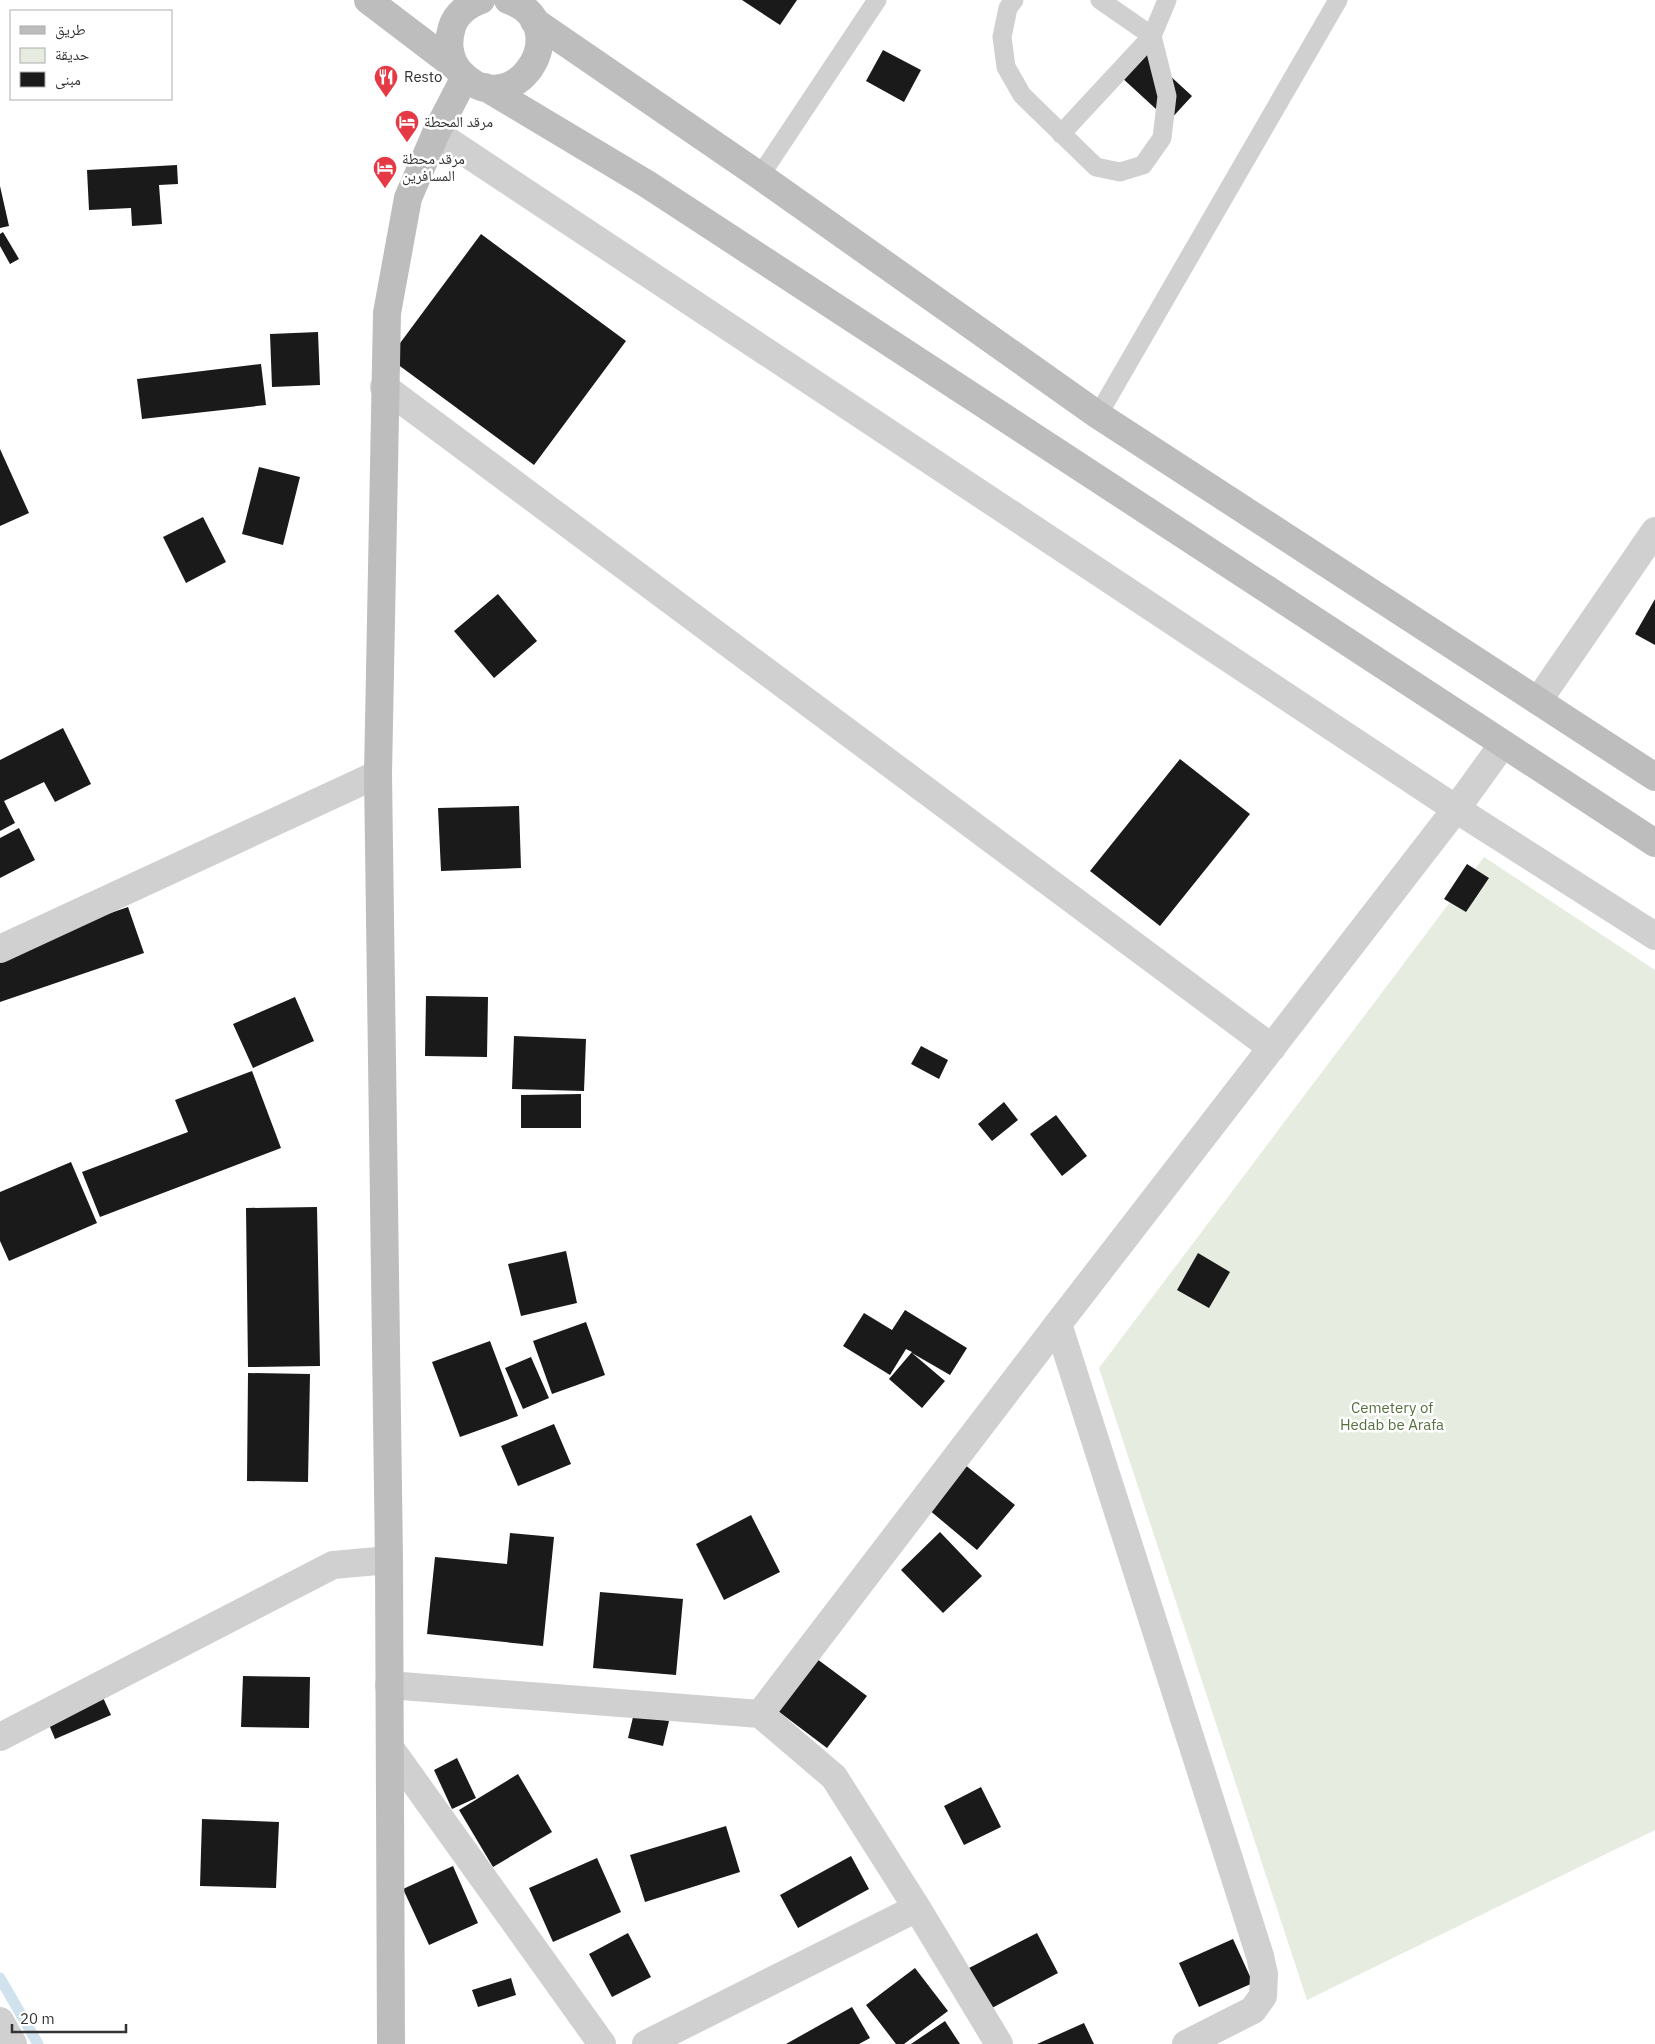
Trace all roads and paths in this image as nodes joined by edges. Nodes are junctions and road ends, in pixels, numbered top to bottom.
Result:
1 (368, 0) edge
2 (481, 0) edge
3 (508, 0) edge
4 (877, 0) edge
5 (1014, 0) edge
6 (1100, 0) edge
7 (1167, 0) edge
8 (1338, 0) edge
9 (534, 21) junction
10 (1152, 36) junction
11 (469, 77) junction
12 (436, 133) junction
13 (1061, 134) junction
14 (760, 176) junction
15 (384, 387) junction
16 (1098, 415) junction
17 (1655, 531) edge
18 (1538, 701) junction
19 (1503, 744) junction
20 (378, 774) junction
21 (1655, 777) edge
22 (1456, 809) junction
23 (1655, 843) edge
24 (1655, 936) edge
25 (0, 949) edge
26 (1272, 1048) junction
27 (1058, 1324) junction
28 (389, 1560) junction
29 (389, 1685) junction
30 (760, 1714) junction
31 (0, 1737) edge
32 (390, 1748) junction
33 (917, 1908) junction
34 (0, 2022) edge
35 (13, 2044) edge
36 (391, 2044) edge
37 (602, 2044) edge
38 (646, 2044) edge
39 (999, 2044) edge
40 (1186, 2044) edge

1 - 11 main road
2 - 11 main road
3 - 9 main road
4 - 14 lane
5 - 13 lane
6 - 10 lane
7 - 10 lane
8 - 16 lane
9 - 11 main road
9 - 14 main road
10 - 13 lane
10 - 13 lane
11 - 12 main road
11 - 19 main road
12 - 15 main road
12 - 22 street
14 - 16 main road
15 - 20 main road
15 - 26 street
16 - 18 main road
17 - 18 street
18 - 21 main road
19 - 22 street
19 - 23 main road
20 - 25 street
20 - 28 main road
22 - 24 street
22 - 26 street
26 - 27 street
27 - 30 street
27 - 40 street
28 - 29 main road
28 - 31 street
29 - 30 street
29 - 32 main road
30 - 33 street
32 - 36 main road
32 - 37 street
33 - 38 street
33 - 39 street
34 - 35 street

